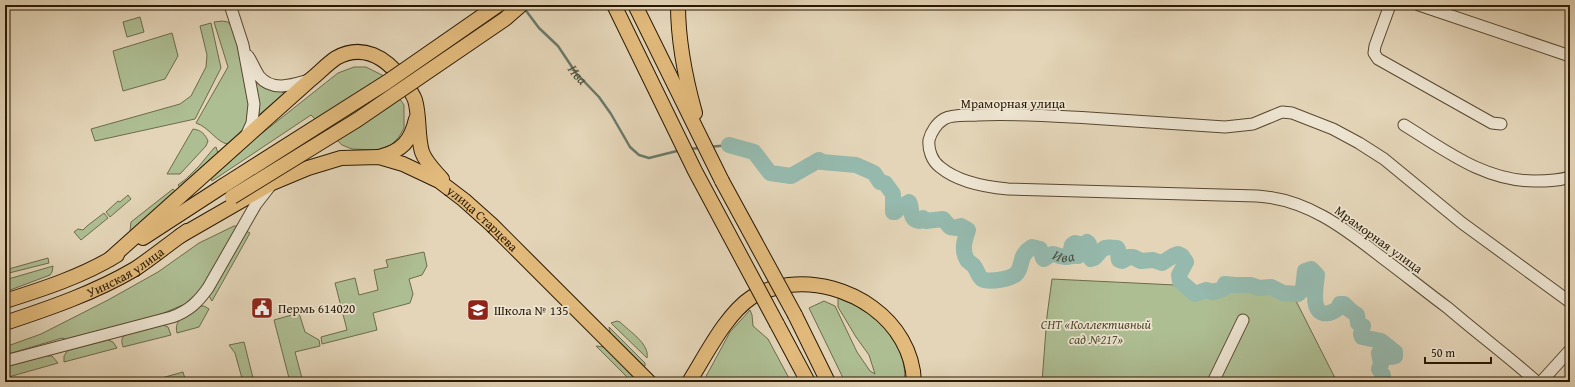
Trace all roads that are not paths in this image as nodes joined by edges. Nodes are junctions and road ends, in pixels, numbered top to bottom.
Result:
1 (230, 5) edge
2 (498, 5) edge
3 (522, 5) edge
4 (614, 5) edge
5 (635, 5) edge
6 (678, 5) edge
7 (1390, 5) edge
8 (1419, 5) edge
9 (243, 45) junction
10 (1570, 56) edge
11 (310, 80) junction
12 (417, 116) junction
13 (1501, 124) dead end
14 (1404, 125) dead end
15 (244, 138) junction
16 (706, 148) junction
17 (379, 157) junction
18 (1570, 177) edge
19 (272, 183) junction
20 (464, 200) junction
21 (180, 236) junction
22 (110, 259) junction
23 (5, 301) edge
24 (1570, 302) edge
25 (1243, 320) dead end
26 (5, 323) edge
27 (1570, 350) edge
28 (910, 359) junction
29 (5, 361) edge
30 (828, 379) edge
31 (649, 382) edge
32 (689, 382) edge
33 (808, 382) edge
34 (908, 382) edge
35 (914, 382) edge
36 (1213, 382) edge
37 (1537, 382) edge
38 (1541, 382) edge

1 - 9 street
2 - 22 main road, Уинская улица, bridge
3 - 21 main road, Уинская улица, bridge
4 - 33 main road, bridge
5 - 16 main road
6 - 16 main road
7 - 13 street
8 - 10 street
9 - 11 street
9 - 15 street
11 - 12 main road
11 - 15 main road
12 - 17 main road
12 - 20 main road
14 - 18 street
15 - 22 main road
16 - 30 main road, bridge
17 - 19 main road, улица Старцева
17 - 20 main road, улица Старцева
19 - 21 main road, улица Старцева
19 - 29 street
20 - 31 main road, улица Старцева
21 - 26 main road, Уинская улица
22 - 23 main road, Уинская улица
24 - 37 street, Мраморная улица
25 - 36 street
27 - 38 street
28 - 32 main road
28 - 34 main road
28 - 35 main road

